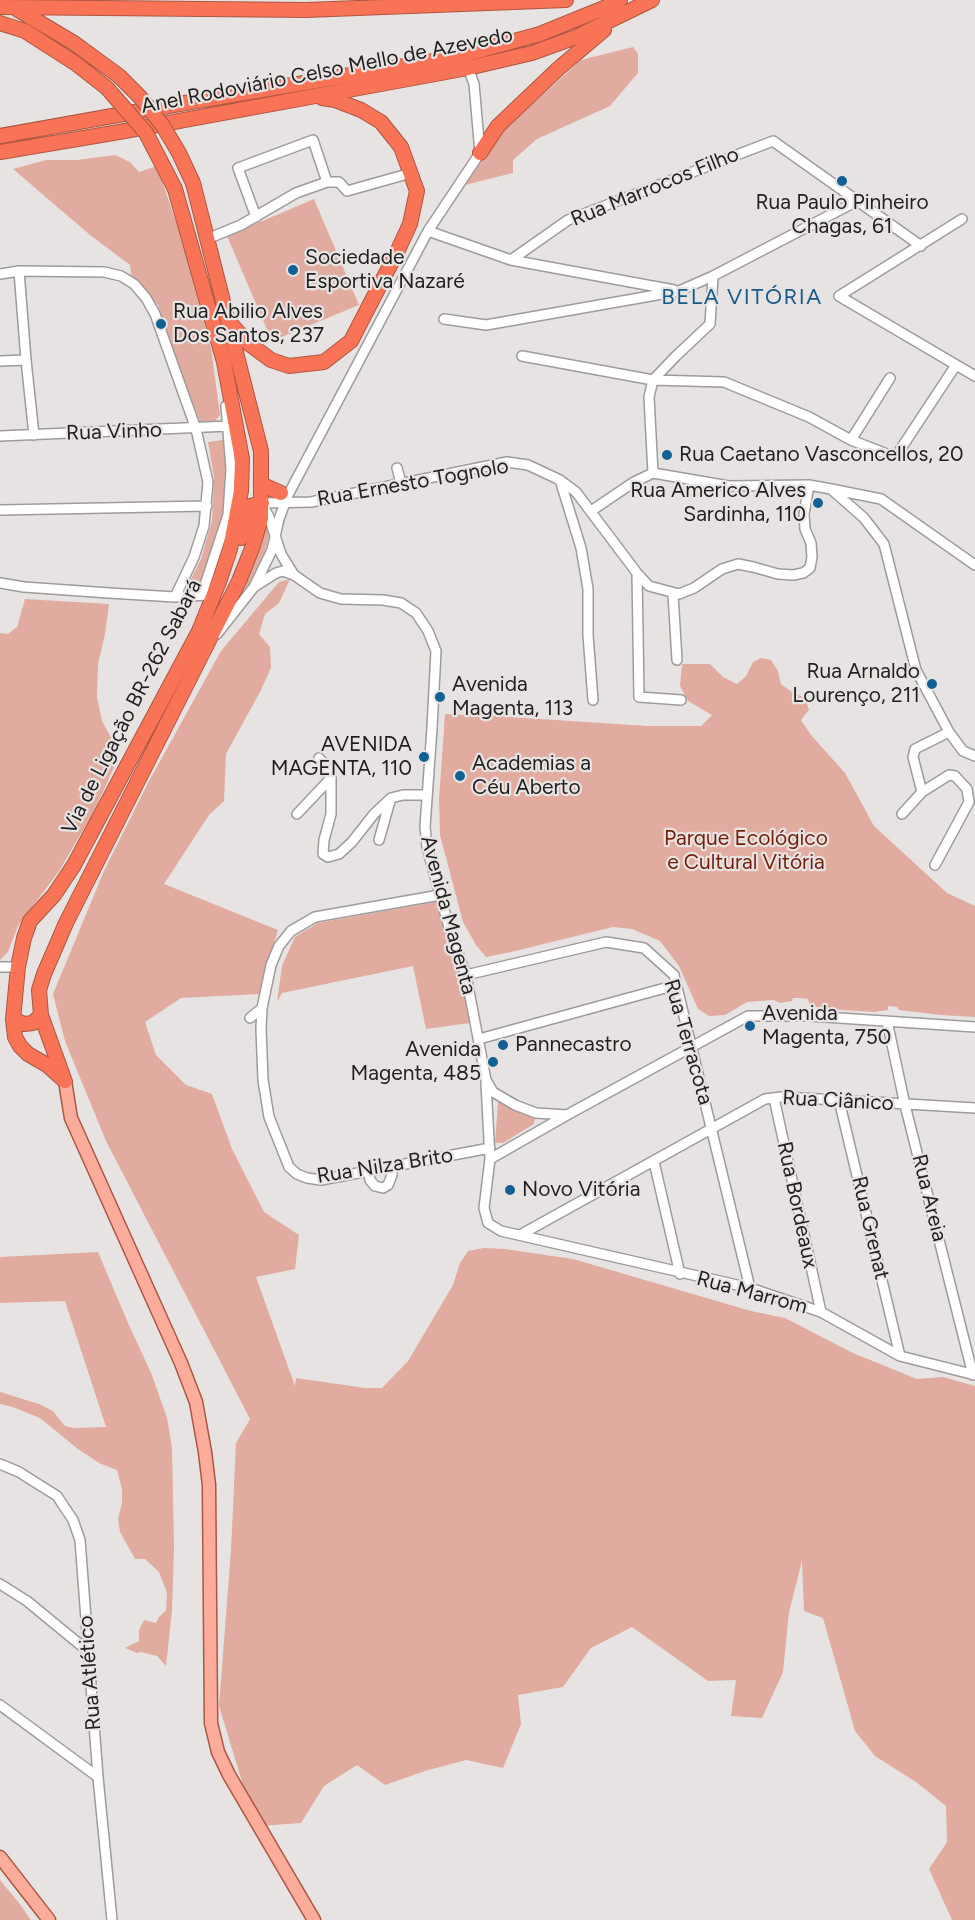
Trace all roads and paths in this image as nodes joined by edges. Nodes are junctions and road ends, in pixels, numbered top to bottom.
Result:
1 (566, 0) edge
2 (620, 0) edge
3 (652, 0) edge
4 (80, 4) edge
5 (6, 7) edge
6 (617, 19) junction
7 (0, 23) edge
8 (468, 68) junction
9 (311, 96) junction
10 (0, 136) edge
11 (0, 152) edge
12 (480, 153) junction
13 (411, 173) junction
14 (327, 182) junction
15 (857, 201) junction
16 (256, 217) junction
17 (962, 219) dead end
18 (428, 231) junction
19 (207, 239) junction
20 (921, 246) junction
21 (511, 260) junction
22 (19, 272) junction
23 (0, 274) edge
24 (713, 276) junction
25 (679, 291) junction
26 (444, 319) dead end
27 (230, 322) junction
28 (522, 356) dead end
29 (26, 360) junction
30 (0, 361) edge
31 (224, 362) junction
32 (956, 365) junction
33 (975, 376) edge
34 (890, 378) dead end
35 (653, 380) junction
36 (229, 426) junction
37 (196, 429) junction
38 (34, 435) junction
39 (0, 436) edge
40 (851, 440) junction
41 (900, 450) dead end
42 (887, 454) dead end
43 (397, 468) dead end
44 (653, 473) junction
45 (560, 480) junction
46 (401, 483) junction
47 (261, 484) junction
48 (809, 485) junction
49 (831, 489) junction
50 (283, 498) junction
51 (262, 503) junction
52 (207, 506) junction
53 (0, 510) edge
54 (591, 511) junction
55 (275, 536) junction
56 (975, 565) edge
57 (637, 573) junction
58 (294, 574) junction
59 (0, 583) edge
60 (254, 587) junction
61 (212, 590) junction
62 (673, 594) junction
63 (175, 597) junction
64 (208, 645) junction
65 (677, 660) dead end
66 (593, 700) dead end
67 (681, 700) dead end
68 (949, 732) junction
69 (975, 756) edge
70 (319, 758) dead end
71 (331, 778) junction
72 (922, 792) junction
73 (426, 795) junction
74 (391, 798) junction
75 (297, 814) dead end
76 (902, 814) dead end
77 (379, 840) dead end
78 (935, 865) dead end
79 (440, 895) junction
80 (0, 967) edge
81 (18, 967) junction
82 (466, 975) junction
83 (676, 986) junction
84 (262, 1008) junction
85 (41, 1015) junction
86 (250, 1018) dead end
87 (14, 1019) junction
88 (887, 1021) junction
89 (975, 1027) edge
90 (479, 1039) junction
91 (691, 1047) junction
92 (486, 1080) junction
93 (64, 1081) junction
94 (774, 1098) junction
95 (839, 1100) junction
96 (905, 1105) junction
97 (975, 1108) edge
98 (542, 1113) junction
99 (567, 1115) junction
100 (712, 1128) junction
101 (543, 1129) junction
102 (490, 1148) junction
103 (490, 1159) junction
104 (654, 1162) junction
105 (392, 1167) junction
106 (368, 1170) junction
107 (520, 1235) junction
108 (680, 1274) junction
109 (750, 1288) junction
110 (821, 1312) junction
111 (900, 1356) junction
112 (974, 1375) edge
113 (0, 1464) edge
114 (0, 1584) edge
115 (89, 1652) junction
116 (0, 1705) edge
117 (98, 1777) junction
118 (0, 1857) edge
119 (49, 1920) edge
120 (112, 1920) edge
121 (314, 1920) edge

1 - 4 highway, Anel Rodoviário Celso Mello de Azevedo
2 - 10 highway
3 - 6 highway, Anel Rodoviário Celso Mello de Azevedo
4 - 5 highway, Anel Rodoviário Celso Mello de Azevedo
5 - 19 highway, Via de Ligação BR-262 Sabará, bridge
6 - 8 highway, Anel Rodoviário Celso Mello de Azevedo
6 - 12 highway
7 - 31 highway, Via de Ligação BR-262 Sabará, bridge
8 - 9 highway, Anel Rodoviário Celso Mello de Azevedo
8 - 12 street
9 - 11 highway, Anel Rodoviário Celso Mello de Azevedo
9 - 13 highway
12 - 18 street
13 - 14 street
13 - 27 highway
14 - 16 street
14 - 16 street
15 - 20 street
15 - 21 street, Rua Marrocos Filho
15 - 24 street
16 - 19 street
17 - 20 street
18 - 21 street
18 - 50 street
19 - 27 highway, Via de Ligação BR-262 Sabará
20 - 32 street
21 - 25 street
22 - 23 street
22 - 29 street
22 - 37 street
24 - 25 street
24 - 35 street
25 - 26 street
27 - 47 highway, Via de Ligação BR-262 Sabará
28 - 35 street
29 - 30 street
29 - 38 street
31 - 36 street, Via de Ligação BR-262 Sabará
31 - 61 highway, Via de Ligação BR-262 Sabará
32 - 33 street
32 - 41 street
34 - 40 street
35 - 40 street
35 - 44 street
36 - 37 street, Rua Vinho
36 - 61 street, Via de Ligação BR-262 Sabará
37 - 38 street, Rua Vinho
37 - 52 street
38 - 39 street, Rua Vinho
40 - 42 street
43 - 46 street
44 - 48 street
44 - 54 street
45 - 46 street, Rua Ernesto Tognolo
45 - 54 street, Rua Ernesto Tognolo
45 - 66 street
46 - 50 street, Rua Ernesto Tognolo
47 - 50 highway
47 - 51 highway, Via de Ligação BR-262 Sabará
48 - 49 street
48 - 62 street
49 - 56 street
49 - 68 street
50 - 51 street, Rua Ernesto Tognolo
50 - 55 street
51 - 55 street, Avenida Magenta
51 - 61 highway
51 - 64 highway, Via de Ligação BR-262 Sabará
52 - 53 street
52 - 63 street
54 - 57 street, Rua Ernesto Tognolo
55 - 58 street, Avenida Magenta
55 - 60 street
57 - 62 street, Rua Ernesto Tognolo
57 - 67 street
58 - 60 street
58 - 73 street, Avenida Magenta
59 - 63 street
60 - 64 street, Via de Ligação BR-262 Sabará
61 - 63 street
61 - 81 highway, Via de Ligação BR-262 Sabará
62 - 65 street
64 - 85 highway, Via de Ligação BR-262 Sabará
68 - 69 street
68 - 72 street
70 - 71 street
71 - 74 street
71 - 75 street
72 - 76 street
72 - 78 street
73 - 74 street
73 - 79 street, Avenida Magenta
74 - 77 street
79 - 82 street, Avenida Magenta
79 - 84 street, Rua Nilza Brito
80 - 81 street
81 - 87 highway, Via de Ligação BR-262 Sabará
82 - 83 street, Rua Terracota
82 - 90 street, Avenida Magenta
83 - 90 street
83 - 91 street, Rua Terracota
84 - 86 street
84 - 106 street, Rua Nilza Brito
85 - 87 highway
85 - 93 highway, Via de Ligação BR-262 Sabará
87 - 93 highway, Via de Ligação BR-262 Sabará
88 - 89 street
88 - 91 street
88 - 96 street, Rua Areia
90 - 92 street, Avenida Magenta
91 - 99 street
91 - 100 street, Rua Terracota
92 - 98 street
92 - 102 street, Avenida Magenta
93 - 121 main road
94 - 95 street, Rua Ciânico
94 - 100 street, Rua Ciânico
94 - 110 street, Rua Bordeaux
95 - 96 street, Rua Ciânico
95 - 111 street, Rua Grenat
96 - 97 street, Rua Ciânico
96 - 112 street, Rua Areia
98 - 99 street
98 - 101 street
99 - 101 street
100 - 104 street, Rua Ciânico
100 - 109 street, Rua Terracota
101 - 103 street
102 - 103 street, Avenida Magenta
102 - 105 street, Rua Nilza Brito
103 - 107 street, Rua Marrom
104 - 107 street, Rua Ciânico
104 - 108 street
105 - 106 street, Rua Nilza Brito
105 - 106 street
107 - 108 street, Rua Marrom
108 - 109 street, Rua Marrom
109 - 110 street, Rua Marrom
110 - 111 street, Rua Marrom
111 - 112 street, Rua Marrom
113 - 115 street, Rua Atlético
114 - 115 street
115 - 117 street, Rua Atlético
116 - 117 street
117 - 120 street, Rua Atlético
118 - 119 main road

